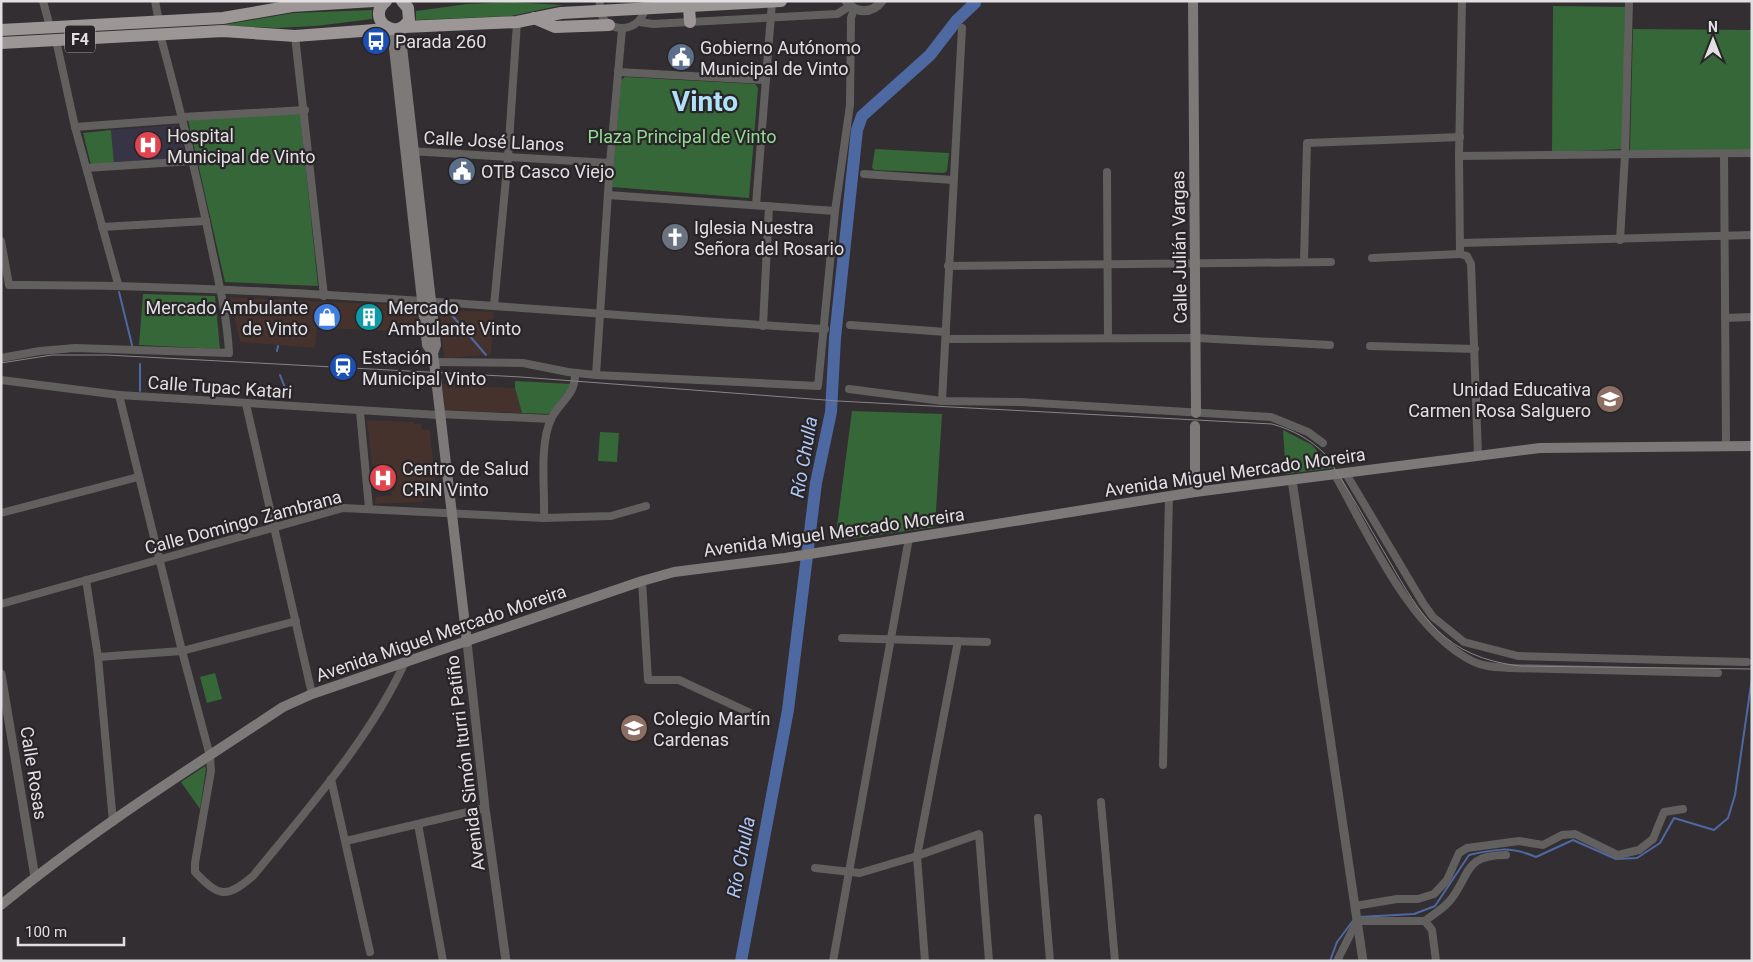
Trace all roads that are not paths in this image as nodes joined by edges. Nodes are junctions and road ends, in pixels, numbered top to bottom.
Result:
1 (43, 1) edge
2 (155, 1) edge
3 (374, 1) edge
4 (386, 1) edge
5 (402, 1) edge
6 (781, 1) edge
7 (882, 1) edge
8 (1193, 1) edge
9 (1462, 1) edge
10 (1630, 1) edge
11 (772, 2) edge
12 (292, 3) edge
13 (646, 5) edge
14 (850, 5) edge
15 (600, 6) edge
16 (689, 7) junction
17 (534, 18) junction
18 (770, 19) junction
19 (517, 22) junction
20 (639, 22) junction
21 (690, 22) junction
22 (609, 25) junction
23 (50, 27) junction
24 (159, 28) junction
25 (962, 28) dead end
26 (396, 29) junction
27 (622, 29) junction
28 (1, 30) edge
29 (296, 36) junction
30 (56, 40) junction
31 (1, 43) edge
32 (618, 72) junction
33 (766, 80) junction
34 (305, 110) junction
35 (183, 118) junction
36 (75, 127) junction
37 (1460, 137) junction
38 (411, 152) junction
39 (1752, 153) edge
40 (1625, 154) junction
41 (1724, 154) junction
42 (1458, 156) junction
43 (508, 157) junction
44 (192, 162) junction
45 (610, 164) junction
46 (87, 168) junction
47 (1107, 172) dead end
48 (864, 174) dead end
49 (953, 180) junction
50 (608, 195) junction
51 (756, 205) junction
52 (769, 206) junction
53 (835, 211) junction
54 (206, 221) junction
55 (102, 227) junction
56 (1724, 235) junction
57 (1752, 235) edge
58 (1620, 240) junction
59 (1, 241) edge
60 (1460, 243) junction
61 (1460, 254) junction
62 (1372, 258) dead end
63 (1304, 262) junction
64 (1331, 262) dead end
65 (1195, 263) junction
66 (1107, 265) junction
67 (948, 266) junction
68 (118, 284) junction
69 (221, 290) junction
70 (324, 296) junction
71 (427, 303) junction
72 (494, 306) junction
73 (599, 314) junction
74 (1752, 317) edge
75 (1725, 318) junction
76 (850, 325) dead end
77 (763, 326) junction
78 (824, 329) junction
79 (946, 336) junction
80 (1108, 338) junction
81 (1196, 338) junction
82 (1330, 344) dead end
83 (1370, 346) dead end
84 (1475, 349) junction
85 (433, 357) junction
86 (1, 358) edge
87 (575, 373) junction
88 (596, 375) junction
89 (1, 380) edge
90 (849, 389) dead end
91 (119, 396) junction
92 (942, 401) junction
93 (246, 404) junction
94 (360, 412) junction
95 (1196, 413) junction
96 (438, 414) junction
97 (551, 419) junction
98 (1195, 426) joint
99 (1323, 443) dead end
100 (1726, 446) junction
101 (1752, 446) edge
102 (1478, 455) junction
103 (1345, 472) junction
104 (1334, 473) junction
105 (138, 477) junction
106 (1292, 480) junction
107 (1196, 492) junction
108 (1168, 496) junction
109 (646, 506) dead end
110 (369, 508) junction
111 (1, 513) edge
112 (450, 513) junction
113 (544, 518) junction
114 (275, 526) junction
115 (908, 538) junction
116 (159, 560) junction
117 (86, 580) junction
118 (642, 581) junction
119 (1, 604) edge
120 (296, 621) junction
121 (842, 638) dead end
122 (891, 640) junction
123 (467, 642) junction
124 (958, 642) junction
125 (987, 642) dead end
126 (182, 651) junction
127 (98, 657) junction
128 (405, 662) junction
129 (1747, 662) dead end
130 (1718, 673) dead end
131 (1, 674) edge
132 (312, 694) junction
133 (763, 719) dead end
134 (210, 756) junction
135 (1163, 764) dead end
136 (331, 779) junction
137 (1101, 802) dead end
138 (485, 808) junction
139 (1683, 809) dead end
140 (1038, 818) dead end
141 (113, 822) junction
142 (418, 824) junction
143 (346, 841) junction
144 (1506, 855) dead end
145 (917, 856) junction
146 (815, 868) dead end
147 (850, 872) junction
148 (35, 877) junction
149 (1, 905) edge
150 (1356, 916) junction
151 (1426, 921) junction
152 (370, 952) dead end
153 (443, 961) edge
154 (506, 961) edge
155 (834, 961) edge
156 (925, 961) edge
157 (989, 961) edge
158 (1050, 961) edge
159 (1115, 961) edge
160 (1337, 961) edge
161 (1363, 961) edge
162 (1436, 961) edge
163 (1442, 961) edge

1 - 23 street
2 - 24 street
3 - 12 highway, F4
4 - 26 highway
5 - 26 highway
6 - 11 highway, F4
7 - 14 street
8 - 65 main road, Calle Julián Vargas
9 - 37 street
10 - 40 street
11 - 16 highway, F4
11 - 18 street
12 - 24 highway, F4
13 - 15 highway, F4
13 - 16 highway, F4
13 - 20 street
14 - 18 street
14 - 53 street
15 - 17 highway, F4
15 - 22 street
16 - 21 highway
17 - 19 highway, F4
17 - 22 highway
18 - 21 street
18 - 33 street
19 - 26 highway, F4
19 - 43 street
20 - 21 street
20 - 27 street
22 - 27 street
23 - 24 highway, F4
23 - 28 highway, F4
24 - 29 highway, F4
24 - 30 highway, F4
24 - 35 street
25 - 49 street
26 - 29 highway, F4
26 - 38 main road, Avenida Simón Iturri Patiño
27 - 32 street
29 - 34 street
30 - 31 highway, F4
30 - 36 street
32 - 33 street
32 - 45 street
33 - 51 street
34 - 35 street
34 - 70 street
35 - 36 street
35 - 44 street
36 - 46 street
37 - 42 street
37 - 63 street
38 - 43 street, Calle José Llanos
38 - 71 main road, Avenida Simón Iturri Patiño
39 - 41 street
40 - 41 street
40 - 42 street
40 - 58 street
41 - 56 street
42 - 60 street
43 - 45 street, Calle José Llanos
43 - 72 street
44 - 46 street
44 - 54 street
45 - 50 street
46 - 55 street
47 - 66 street
48 - 49 street
49 - 67 street
50 - 51 street
50 - 73 street
51 - 52 street
52 - 53 street
52 - 77 street
53 - 78 street
54 - 55 street
54 - 69 street
55 - 68 street
56 - 57 street
56 - 58 street
56 - 75 street
58 - 60 street
59 - 68 street
60 - 61 street
61 - 62 street
61 - 84 street
63 - 64 street
63 - 65 street
65 - 66 street
65 - 81 main road, Calle Julián Vargas
66 - 67 street
66 - 80 street
67 - 79 street
68 - 69 street
69 - 70 street
69 - 86 street
70 - 71 street
71 - 72 street
71 - 85 main road, Avenida Simón Iturri Patiño
72 - 73 street
73 - 77 street
73 - 88 street
74 - 75 street
75 - 100 street
76 - 79 street
77 - 78 street
78 - 88 street
79 - 80 street
79 - 92 street
80 - 81 street
81 - 82 street
81 - 95 main road, Calle Julián Vargas
83 - 84 street
84 - 102 street
85 - 87 street
85 - 96 main road, Avenida Simón Iturri Patiño
87 - 88 street
87 - 97 street
89 - 91 street, Calle Tupac Katari
90 - 92 street
91 - 93 street, Calle Tupac Katari
91 - 105 street
92 - 95 street
93 - 94 street, Calle Tupac Katari
93 - 114 street
94 - 96 street, Calle Tupac Katari
94 - 110 street
95 - 98 street, Calle Julián Vargas
95 - 99 street
96 - 97 street, Calle Tupac Katari
96 - 112 main road, Avenida Simón Iturri Patiño
97 - 113 street
98 - 107 main road, Calle Julián Vargas
100 - 101 main road, Avenida Miguel Mercado Moreira
100 - 102 main road, Avenida Miguel Mercado Moreira
102 - 103 main road, Avenida Miguel Mercado Moreira
103 - 104 main road, Avenida Miguel Mercado Moreira
103 - 129 street
104 - 106 main road, Avenida Miguel Mercado Moreira
104 - 130 street
105 - 111 street
105 - 116 street
106 - 107 main road, Avenida Miguel Mercado Moreira
106 - 150 street
107 - 108 main road, Avenida Miguel Mercado Moreira
108 - 115 main road, Avenida Miguel Mercado Moreira
108 - 135 street
109 - 113 street, Calle Domingo Zambrana
110 - 112 street, Calle Domingo Zambrana
110 - 114 street, Calle Domingo Zambrana
112 - 113 street, Calle Domingo Zambrana
112 - 123 main road, Avenida Simón Iturri Patiño
114 - 116 street, Calle Domingo Zambrana
114 - 120 street
115 - 118 main road, Avenida Miguel Mercado Moreira
115 - 122 street
116 - 117 street, Calle Domingo Zambrana
116 - 126 street
117 - 119 street, Calle Domingo Zambrana
117 - 127 street
118 - 123 main road, Avenida Miguel Mercado Moreira
118 - 133 street
120 - 126 street
120 - 132 street
121 - 122 street
122 - 124 street
122 - 147 street
123 - 128 main road, Avenida Miguel Mercado Moreira
123 - 138 street, Avenida Simón Iturri Patiño
124 - 125 street
124 - 145 street
126 - 127 street
126 - 134 street
127 - 141 street
128 - 132 main road, Avenida Miguel Mercado Moreira
128 - 136 street
131 - 148 street, Calle Rosas
132 - 134 main road, Avenida Miguel Mercado Moreira
134 - 136 street
134 - 141 main road, Avenida Miguel Mercado Moreira
136 - 143 street
137 - 159 street
138 - 142 street
138 - 154 street, Avenida Simón Iturri Patiño
139 - 150 street
140 - 158 street
141 - 148 main road, Avenida Miguel Mercado Moreira
142 - 143 street
142 - 153 street
143 - 152 street
144 - 151 street
145 - 147 street
145 - 156 street
145 - 157 street
146 - 147 street
147 - 155 street
148 - 149 main road, Avenida Miguel Mercado Moreira
150 - 151 street
150 - 160 street
150 - 161 street
151 - 162 street
162 - 163 street

